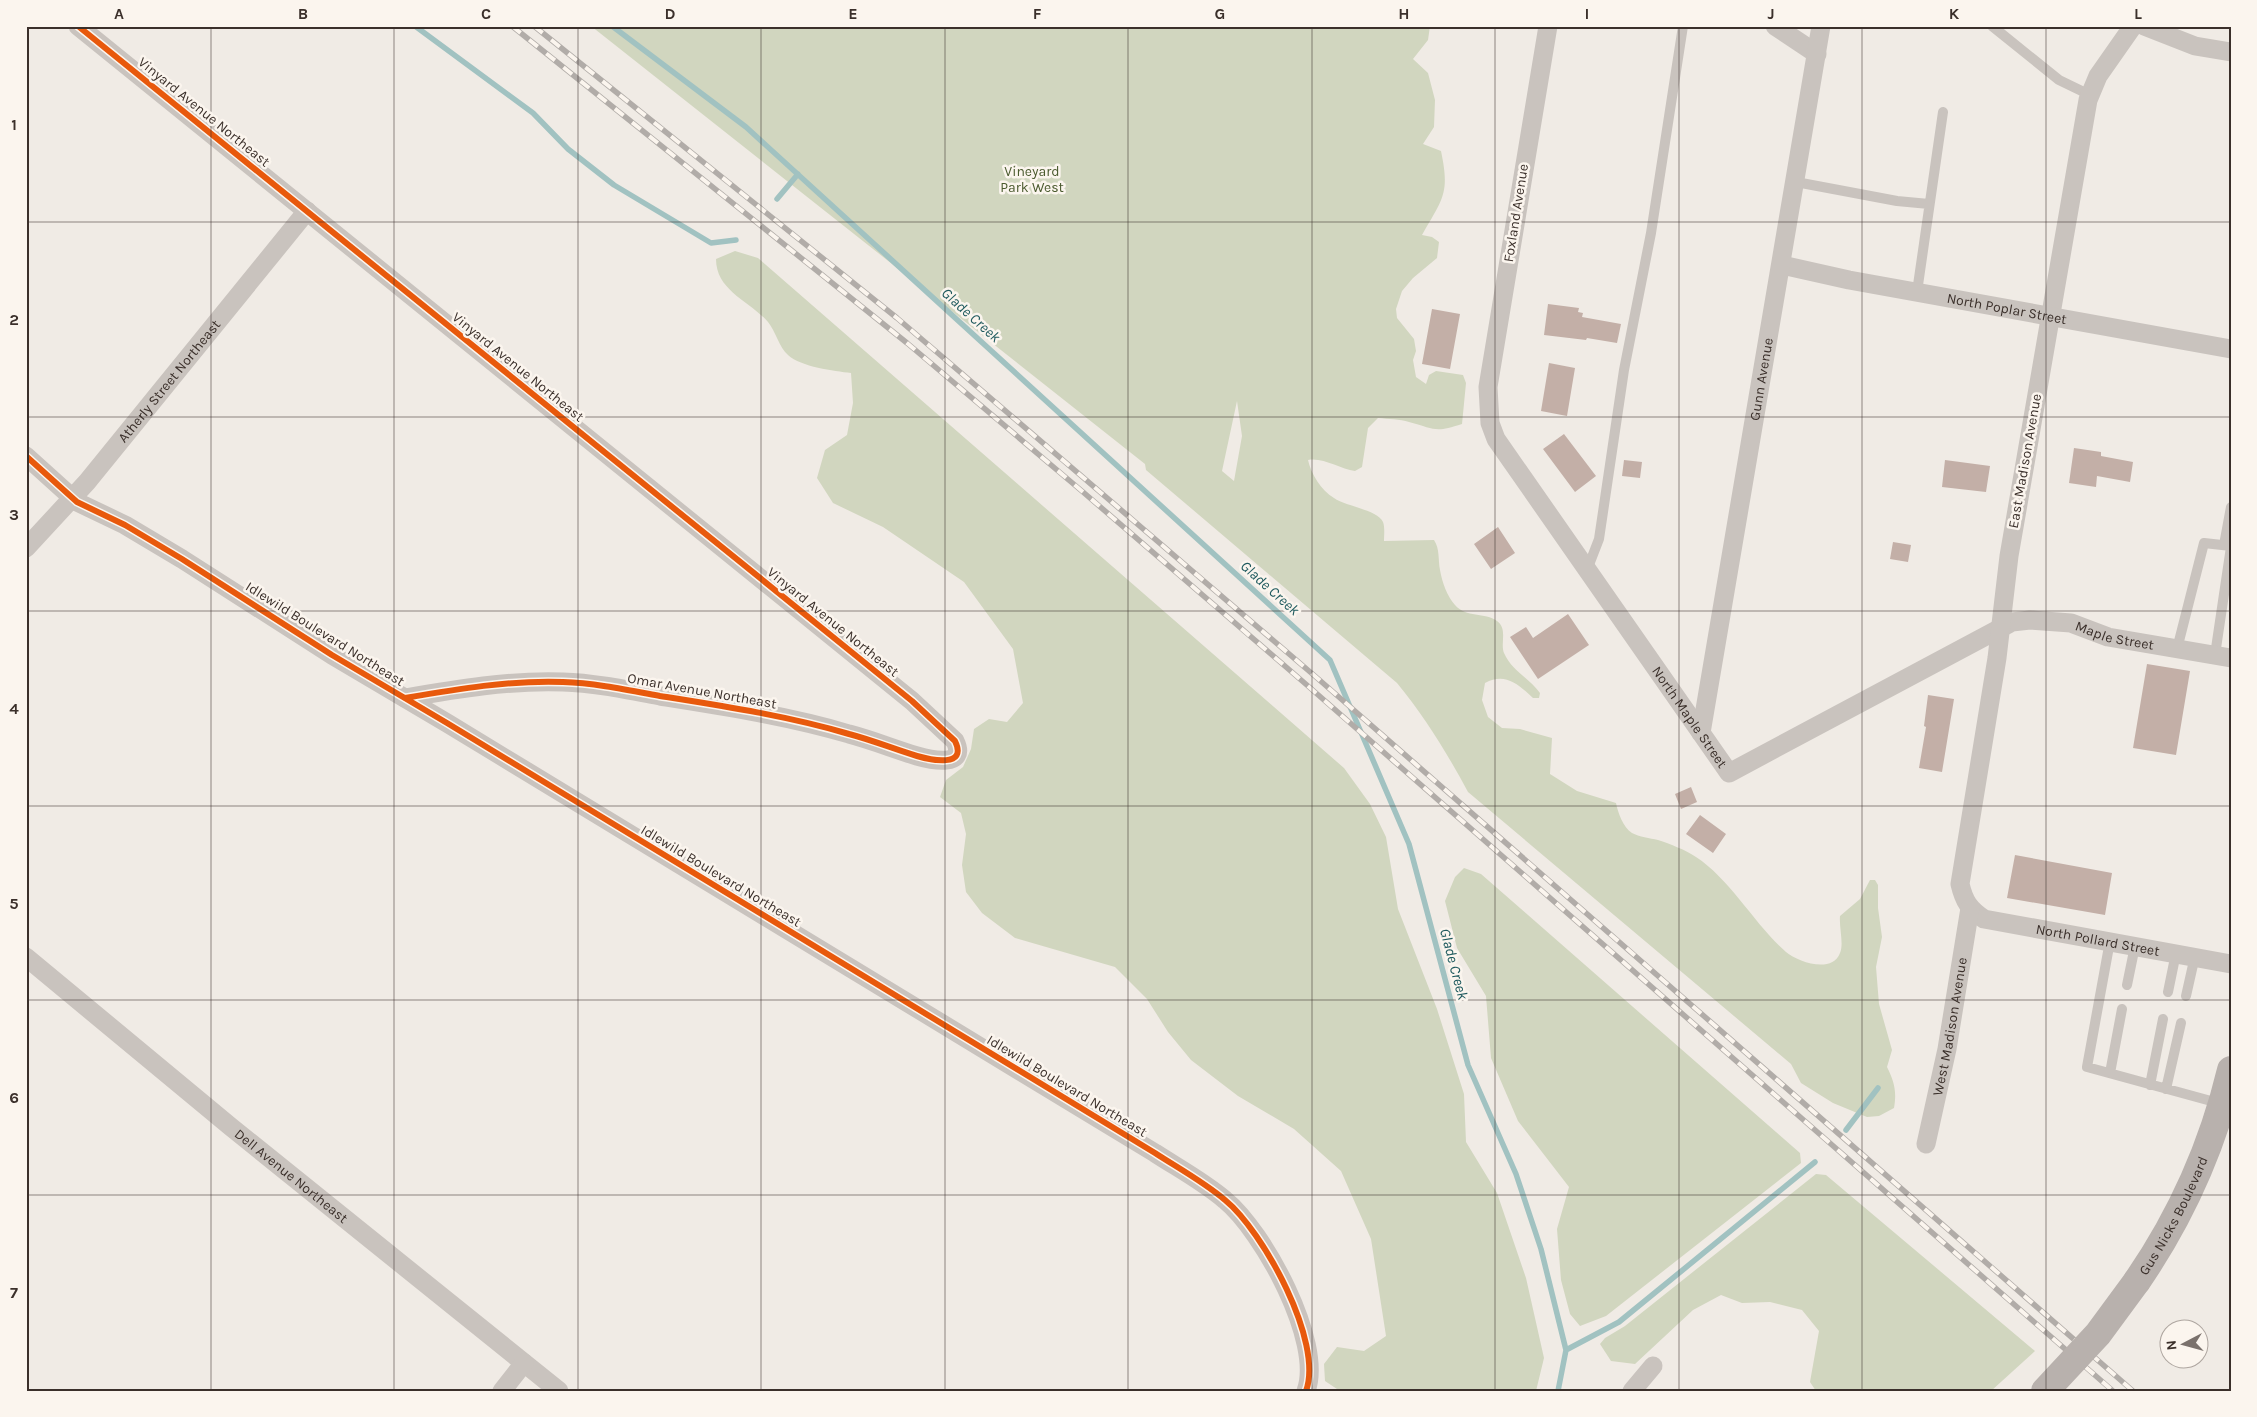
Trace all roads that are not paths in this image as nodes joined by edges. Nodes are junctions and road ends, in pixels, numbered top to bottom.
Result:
1 (78, 26) edge
2 (1548, 26) edge
3 (1683, 26) edge
4 (1775, 26) edge
5 (1821, 26) edge
6 (1992, 26) edge
7 (2133, 26) edge
8 (2144, 26) edge
9 (2231, 52) edge
10 (1817, 54) junction
11 (2090, 95) junction
12 (1943, 112) dead end
13 (1796, 182) junction
14 (1929, 204) junction
15 (307, 211) junction
16 (1782, 265) junction
17 (1917, 292) junction
18 (2050, 315) junction
19 (2231, 349) edge
20 (1487, 400) joint
21 (26, 456) edge
22 (72, 498) junction
23 (2231, 507) edge
24 (2229, 546) edge
25 (26, 548) edge
26 (1587, 570) junction
27 (2231, 619) edge
28 (2000, 626) junction
29 (2219, 628) junction
30 (2177, 649) junction
31 (2223, 657) edge
32 (405, 698) junction
33 (942, 729) joint
34 (1701, 733) junction
35 (1970, 908) junction
36 (2110, 941) junction
37 (2135, 946) junction
38 (2176, 953) junction
39 (2195, 956) junction
40 (26, 957) edge
41 (2231, 964) edge
42 (2127, 985) dead end
43 (2168, 992) dead end
44 (2186, 996) dead end
45 (2122, 1009) dead end
46 (2163, 1019) dead end
47 (2181, 1022) dead end
48 (2231, 1070) edge
49 (2110, 1073) junction
50 (2150, 1085) junction
51 (2166, 1089) junction
52 (2222, 1104) junction
53 (1926, 1144) dead end
54 (524, 1363) junction
55 (1653, 1366) dead end
56 (502, 1391) edge
57 (559, 1391) edge
58 (1306, 1391) edge
59 (1632, 1391) edge
60 (2045, 1391) edge

1 - 15 street, Vinyard Avenue Northeast
2 - 20 street, Foxland Avenue
3 - 26 lane
4 - 10 street
5 - 10 street, Gunn Avenue
6 - 11 lane
7 - 11 street, East Madison Avenue
8 - 9 street
10 - 13 street, Gunn Avenue
11 - 18 street, East Madison Avenue
12 - 14 lane
13 - 14 lane
13 - 16 street, Gunn Avenue
14 - 17 lane
15 - 22 street, Atherly Street Northeast
15 - 33 street, Vinyard Avenue Northeast
16 - 17 street, North Poplar Street
16 - 34 street, Gunn Avenue
17 - 18 street, North Poplar Street
18 - 19 street, North Poplar Street
18 - 28 street, East Madison Avenue
20 - 26 street, North Maple Street
21 - 22 street, Idlewild Boulevard Northeast
22 - 25 street, Atherly Street Northeast
22 - 32 street, Idlewild Boulevard Northeast
23 - 24 lane
24 - 29 lane
24 - 30 lane
26 - 34 street, North Maple Street
27 - 29 lane
28 - 30 street, Maple Street
28 - 34 street, North Maple Street
28 - 35 street, East Madison Avenue
29 - 31 lane
30 - 31 street, Maple Street
32 - 33 street, Omar Avenue Northeast
32 - 58 street, Idlewild Boulevard Northeast
35 - 36 street, North Pollard Street
35 - 53 street, West Madison Avenue
36 - 37 street, North Pollard Street
36 - 49 lane
37 - 38 street, North Pollard Street
37 - 42 lane
38 - 39 street, North Pollard Street
38 - 43 lane
39 - 41 street, North Pollard Street
39 - 44 lane
40 - 54 street, Dell Avenue Northeast
45 - 49 lane
46 - 50 lane
47 - 51 lane
48 - 52 main road, Gus Nicks Boulevard
49 - 50 lane
50 - 51 lane
51 - 52 lane
52 - 60 main road, Gus Nicks Boulevard, bridge
54 - 56 street
54 - 57 street, Dell Avenue Northeast
55 - 59 street

